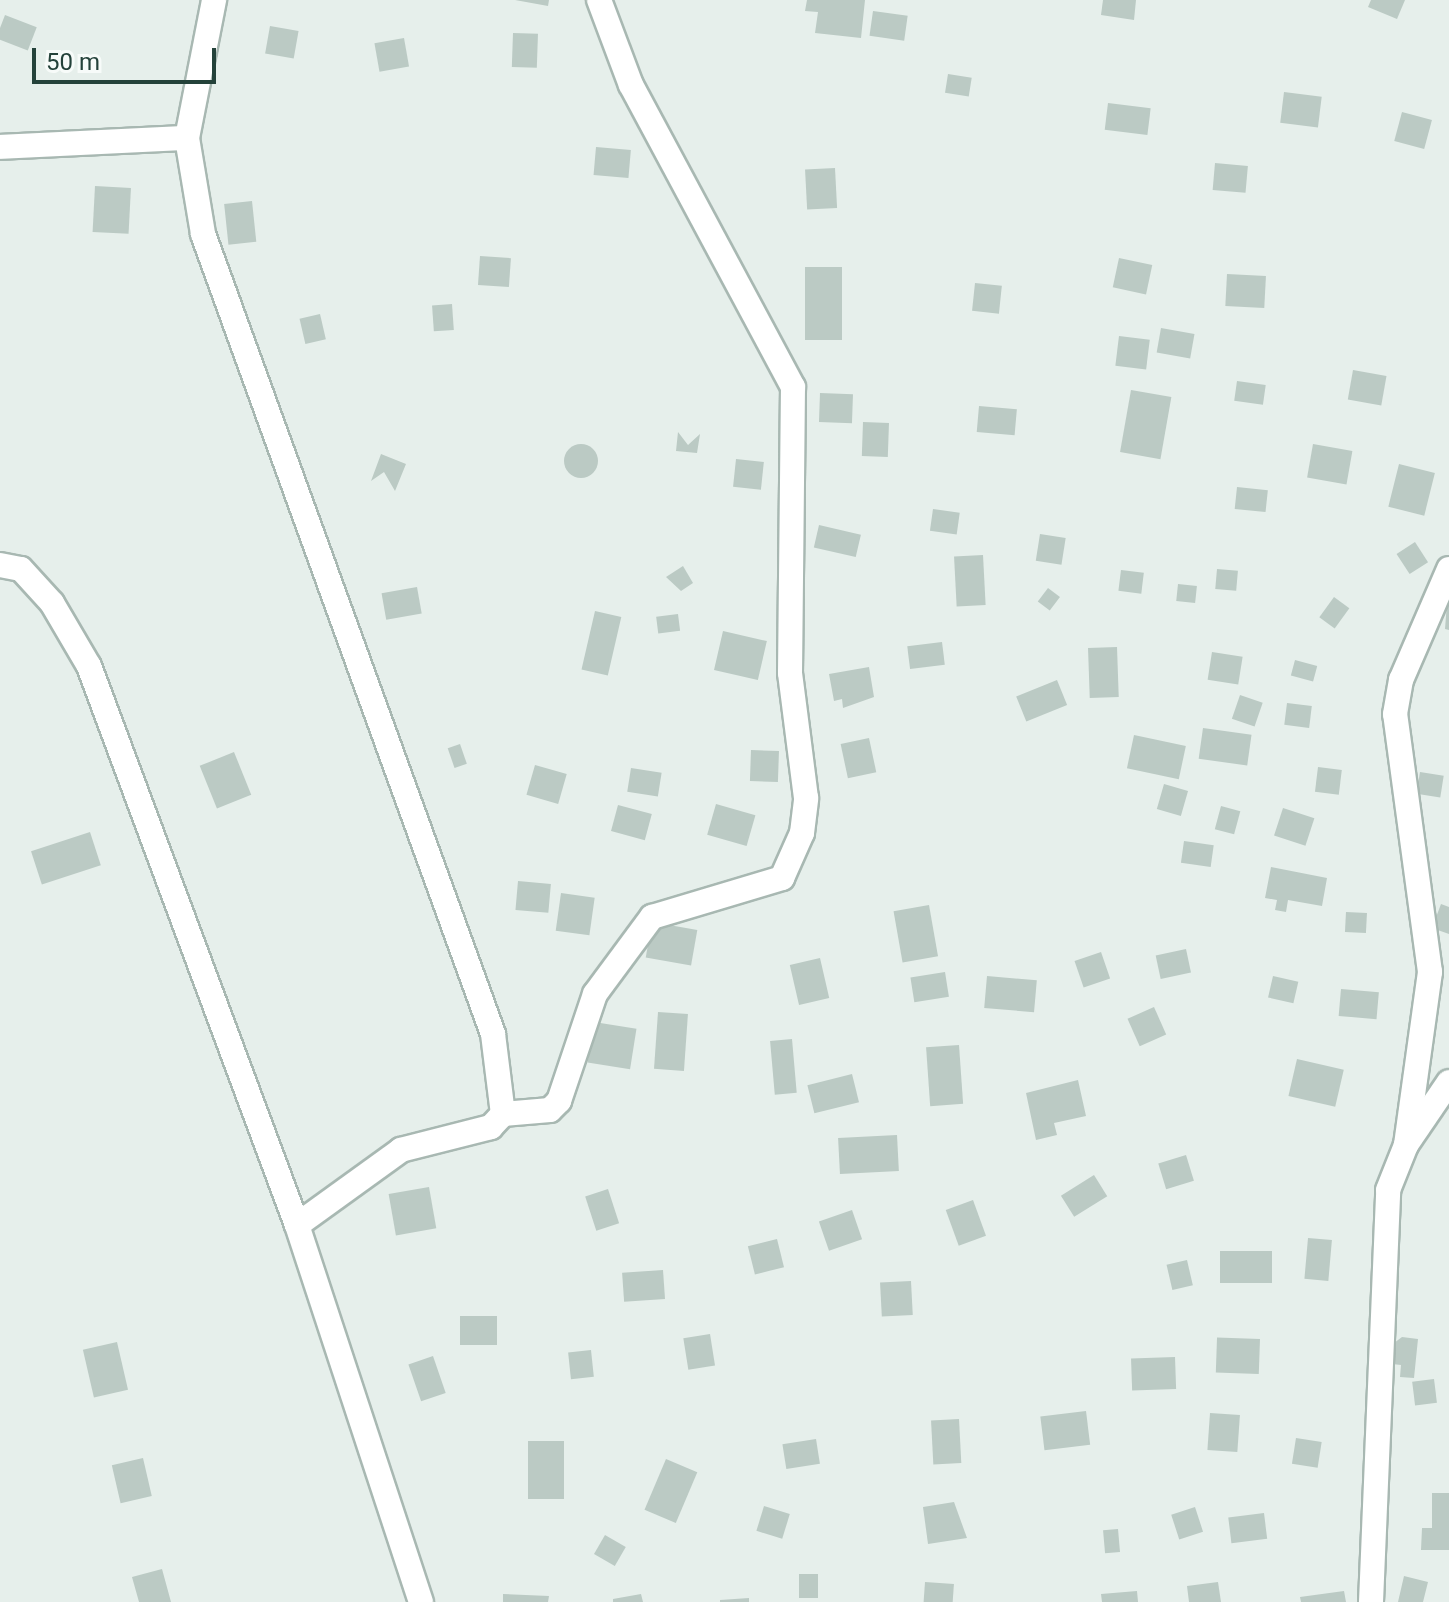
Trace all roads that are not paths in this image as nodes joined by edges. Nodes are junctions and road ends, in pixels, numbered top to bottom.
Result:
1 (214, 0) edge
2 (599, 0) edge
3 (187, 138) junction
4 (0, 147) edge
5 (0, 565) edge
6 (1449, 569) edge
7 (1449, 1082) edge
8 (503, 1114) junction
9 (1406, 1145) junction
10 (297, 1225) junction
11 (421, 1602) edge
12 (1371, 1602) edge

1 - 3 street
2 - 8 street
3 - 4 street
3 - 8 street
5 - 10 street
6 - 9 street
7 - 9 street
8 - 10 street
9 - 12 street
10 - 11 street

